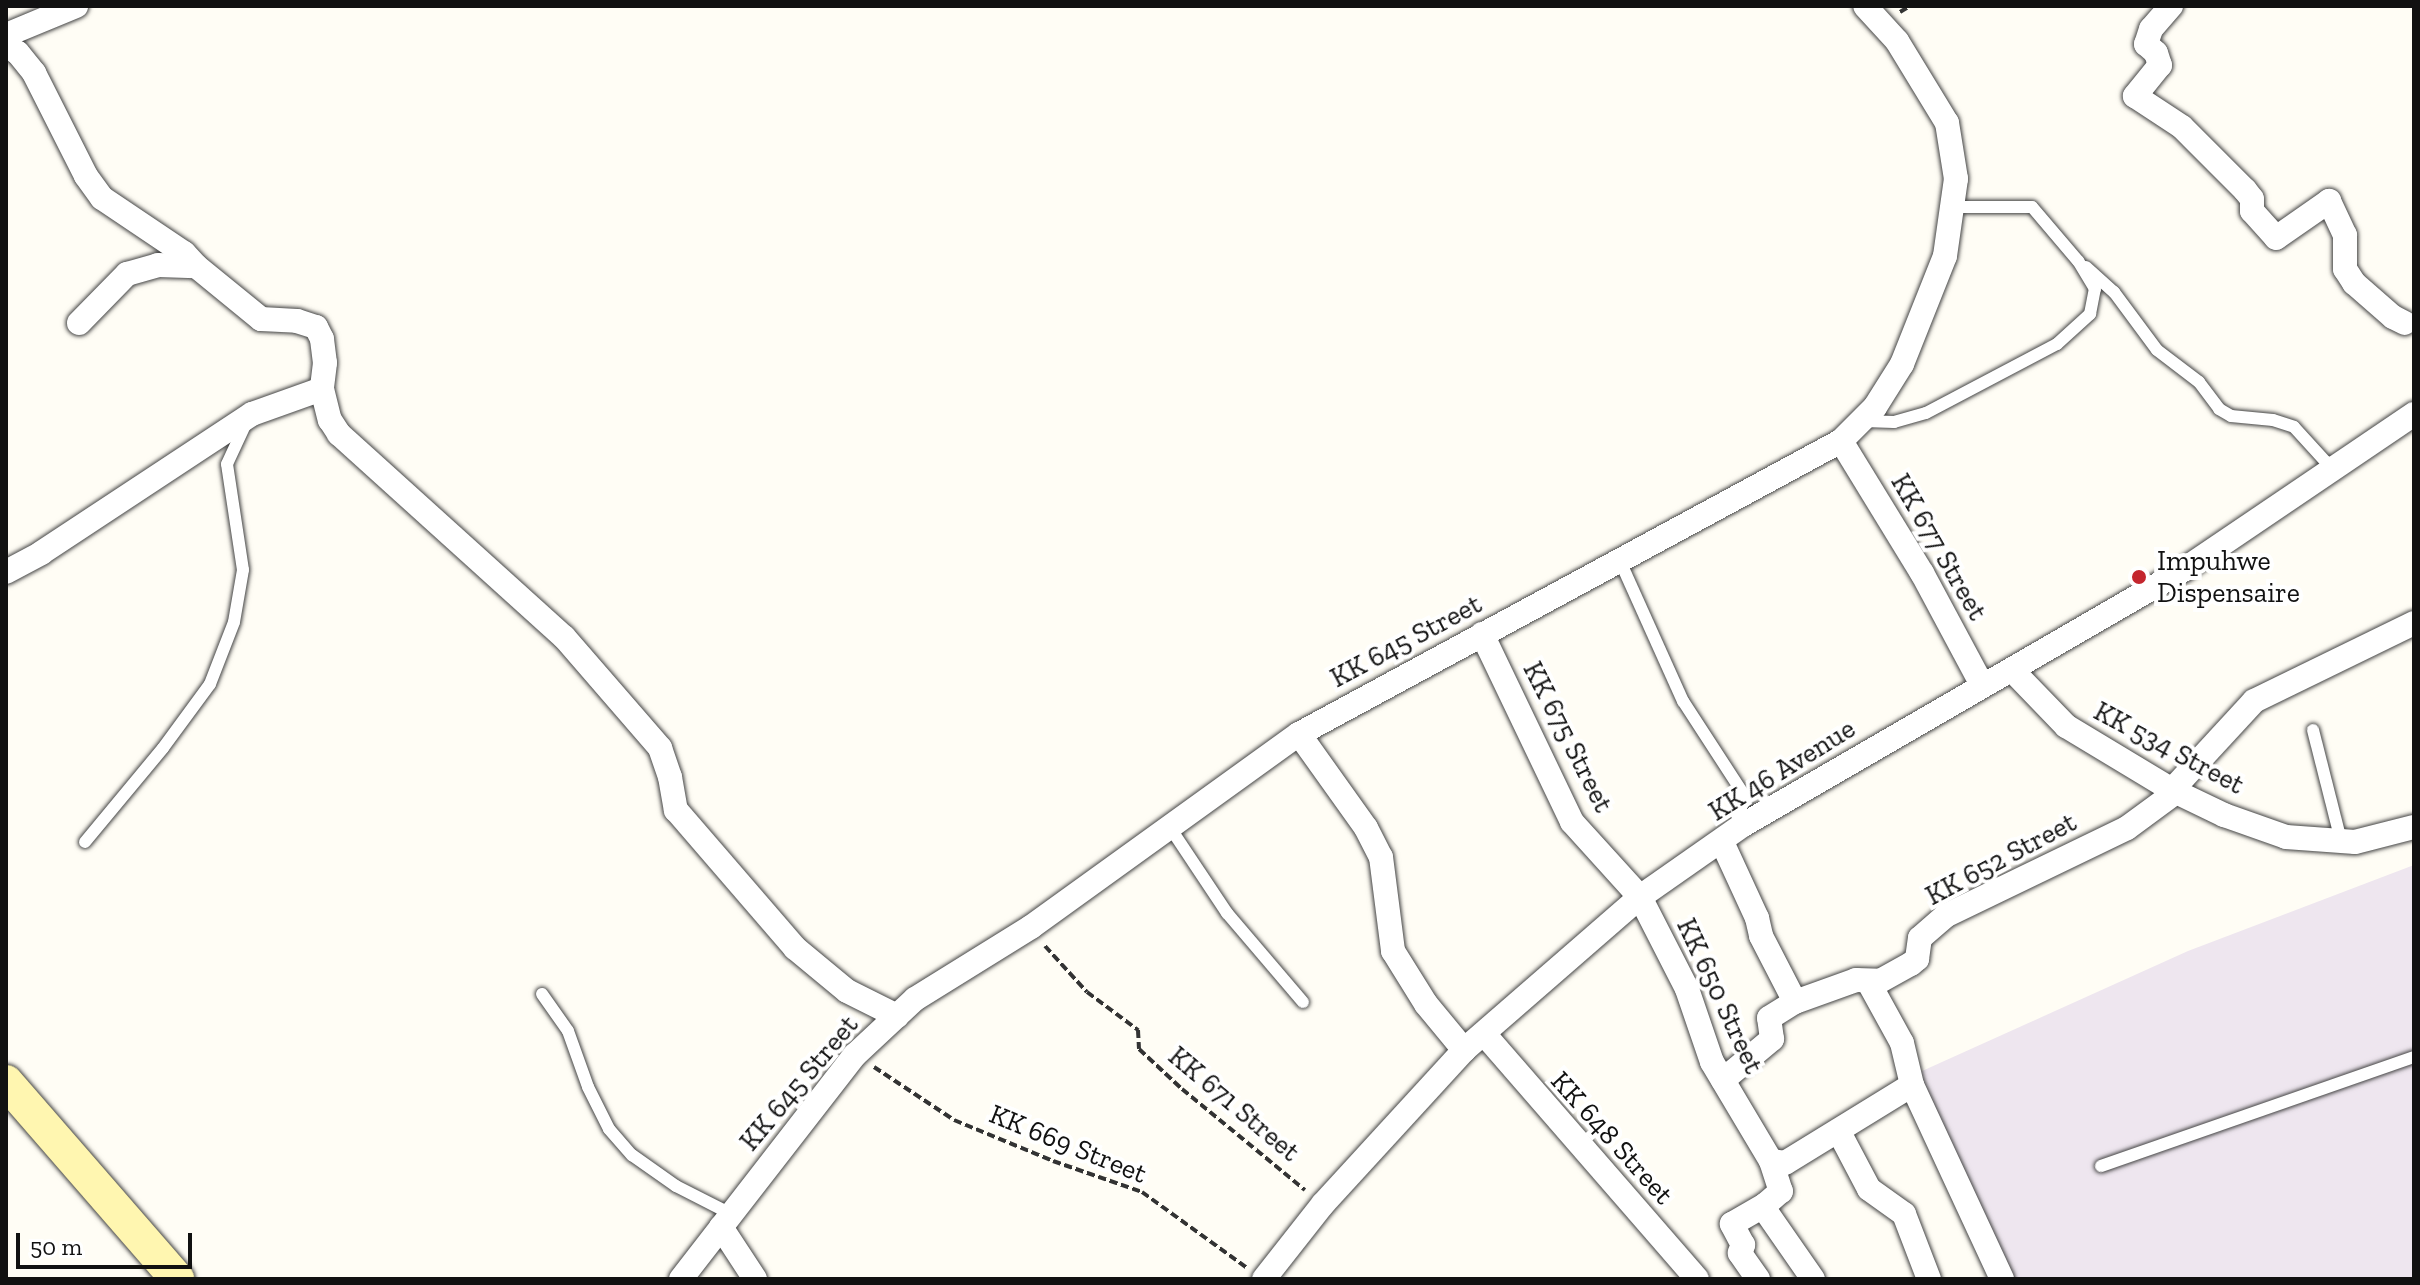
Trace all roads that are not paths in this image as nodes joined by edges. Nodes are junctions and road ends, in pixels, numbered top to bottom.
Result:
1 (76, 6) edge
2 (1865, 6) edge
3 (2171, 6) edge
4 (6, 35) edge
5 (6, 45) edge
6 (1952, 207) junction
7 (2078, 261) junction
8 (196, 266) junction
9 (79, 323) dead end
10 (2405, 323) dead end
11 (322, 389) junction
12 (252, 414) junction
13 (2414, 414) edge
14 (1861, 421) junction
15 (1841, 441) junction
16 (2340, 466) junction
17 (1620, 561) junction
18 (6, 572) edge
19 (2414, 623) edge
20 (1482, 634) junction
21 (2012, 670) junction
22 (1982, 685) junction
23 (2313, 730) dead end
24 (1299, 734) junction
25 (2174, 791) junction
26 (1743, 825) junction
27 (1169, 826) junction
28 (2414, 827) edge
29 (2341, 841) junction
30 (85, 842) dead end
31 (1722, 842) junction
32 (1640, 897) junction
33 (1869, 983) junction
34 (542, 994) dead end
35 (1303, 1002) dead end
36 (1795, 1002) junction
37 (897, 1016) junction
38 (1485, 1035) junction
39 (1464, 1050) junction
40 (2414, 1057) edge
41 (1723, 1080) junction
42 (6, 1082) edge
43 (1912, 1085) junction
44 (1839, 1132) junction
45 (1771, 1161) junction
46 (2101, 1166) dead end
47 (1766, 1204) junction
48 (726, 1221) junction
49 (1257, 1275) edge
50 (177, 1279) edge
51 (681, 1279) edge
52 (755, 1279) edge
53 (1697, 1279) edge
54 (1758, 1279) edge
55 (1813, 1279) edge
56 (1929, 1279) edge
57 (2002, 1279) edge

1 - 4 street
2 - 6 street, KK 645 Street
3 - 10 street
5 - 8 street
6 - 7 lane
6 - 14 street, KK 645 Street
7 - 14 lane
7 - 16 lane
8 - 9 street
8 - 11 street
11 - 12 street
11 - 37 street
12 - 18 street
12 - 30 lane
13 - 16 street, KK 46 Avenue
14 - 15 street, KK 645 Street
15 - 17 street, KK 645 Street
15 - 22 street, KK 677 Street
16 - 21 street, KK 46 Avenue
17 - 20 street, KK 645 Street
17 - 26 lane
19 - 25 street
20 - 24 street, KK 645 Street
20 - 32 street, KK 675 Street
21 - 22 street, KK 46 Avenue
21 - 25 street, KK 534 Street
22 - 26 street, KK 46 Avenue
23 - 29 lane
24 - 27 street, KK 645 Street
24 - 39 street
25 - 29 street, KK 534 Street
25 - 33 street, KK 652 Street
26 - 31 street, KK 46 Avenue
27 - 35 lane
27 - 37 street, KK 645 Street
28 - 29 street, KK 534 Street
31 - 32 street, KK 46 Avenue
31 - 36 street
32 - 38 street, KK 46 Avenue
32 - 41 street, KK 650 Street
33 - 36 street, KK 652 Street
33 - 43 street
34 - 48 lane
36 - 41 street, KK 652 Street
37 - 48 street, KK 645 Street
38 - 39 street, KK 46 Avenue
38 - 53 street, KK 648 Street
39 - 49 street, KK 46 Avenue
40 - 46 lane
41 - 45 street, KK 650 Street
42 - 50 main road
43 - 44 street
43 - 57 street
44 - 45 street
44 - 56 street
45 - 47 street
47 - 54 street
47 - 55 street
48 - 51 street, KK 645 Street
48 - 52 street

